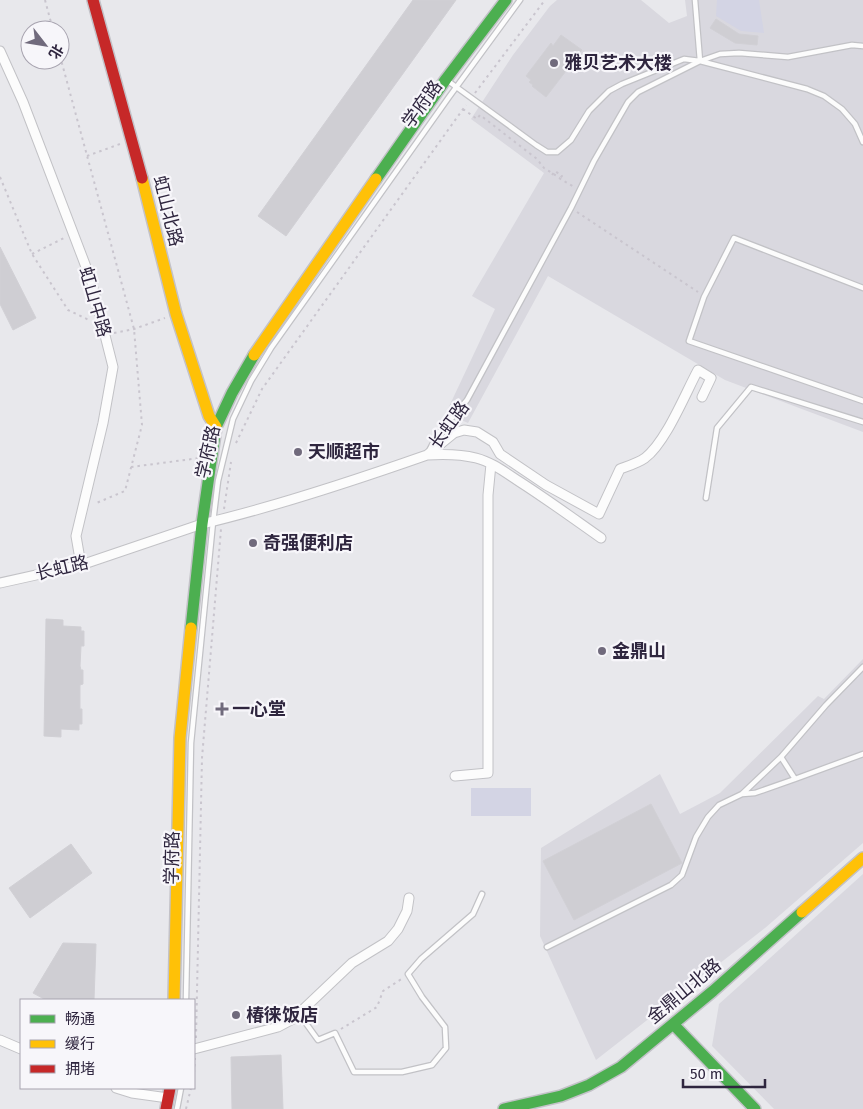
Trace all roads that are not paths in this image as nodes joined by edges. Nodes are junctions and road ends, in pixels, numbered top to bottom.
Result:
1 (93, 0) edge
2 (506, 0) edge
3 (520, 0) edge
4 (696, 0) edge
5 (863, 46) edge
6 (0, 51) edge
7 (700, 61) junction
8 (446, 79) junction
9 (456, 87) junction
10 (863, 142) edge
11 (863, 288) edge
12 (702, 397) dead end
13 (863, 401) edge
14 (863, 422) edge
15 (216, 427) junction
16 (427, 455) junction
17 (492, 464) junction
18 (706, 498) dead end
19 (207, 523) junction
20 (601, 538) dead end
21 (81, 565) junction
22 (0, 583) edge
23 (863, 667) edge
24 (863, 754) edge
25 (782, 756) junction
26 (455, 776) dead end
27 (795, 779) junction
28 (742, 794) junction
29 (863, 858) edge
30 (482, 894) dead end
31 (409, 898) dead end
32 (548, 947) dead end
33 (174, 999) edge
34 (186, 999) edge
35 (293, 1019) junction
36 (673, 1024) junction
37 (0, 1040) edge
38 (20, 1048) edge
39 (195, 1049) edge
40 (119, 1089) edge
41 (181, 1089) edge
42 (168, 1098) edge
43 (177, 1109) edge
44 (504, 1109) edge
45 (755, 1109) edge

1 - 15 main road, 虹山北路
2 - 8 main road, 学府路
3 - 9 lane, 学府路
4 - 7 lane
5 - 7 lane
6 - 21 street, 虹山中路
7 - 9 lane
7 - 10 lane
7 - 16 lane, 长虹路
8 - 9 lane
8 - 15 main road, 学府路
9 - 19 lane, 学府路
11 - 13 lane
12 - 16 street
14 - 18 lane
15 - 19 main road, 学府路
16 - 17 street
16 - 19 street, 长虹路
17 - 20 street
17 - 26 street
19 - 21 street, 长虹路
19 - 33 main road, 学府路
19 - 34 lane, 学府路
21 - 22 street, 长虹路
23 - 25 lane
24 - 27 lane
25 - 27 lane
25 - 28 lane
27 - 28 lane
28 - 32 lane
29 - 36 main road, 金鼎山北路
30 - 35 lane
31 - 35 street
35 - 39 street
36 - 44 main road, 金鼎山北路
36 - 45 main road
37 - 38 street
40 - 42 street
41 - 43 lane

